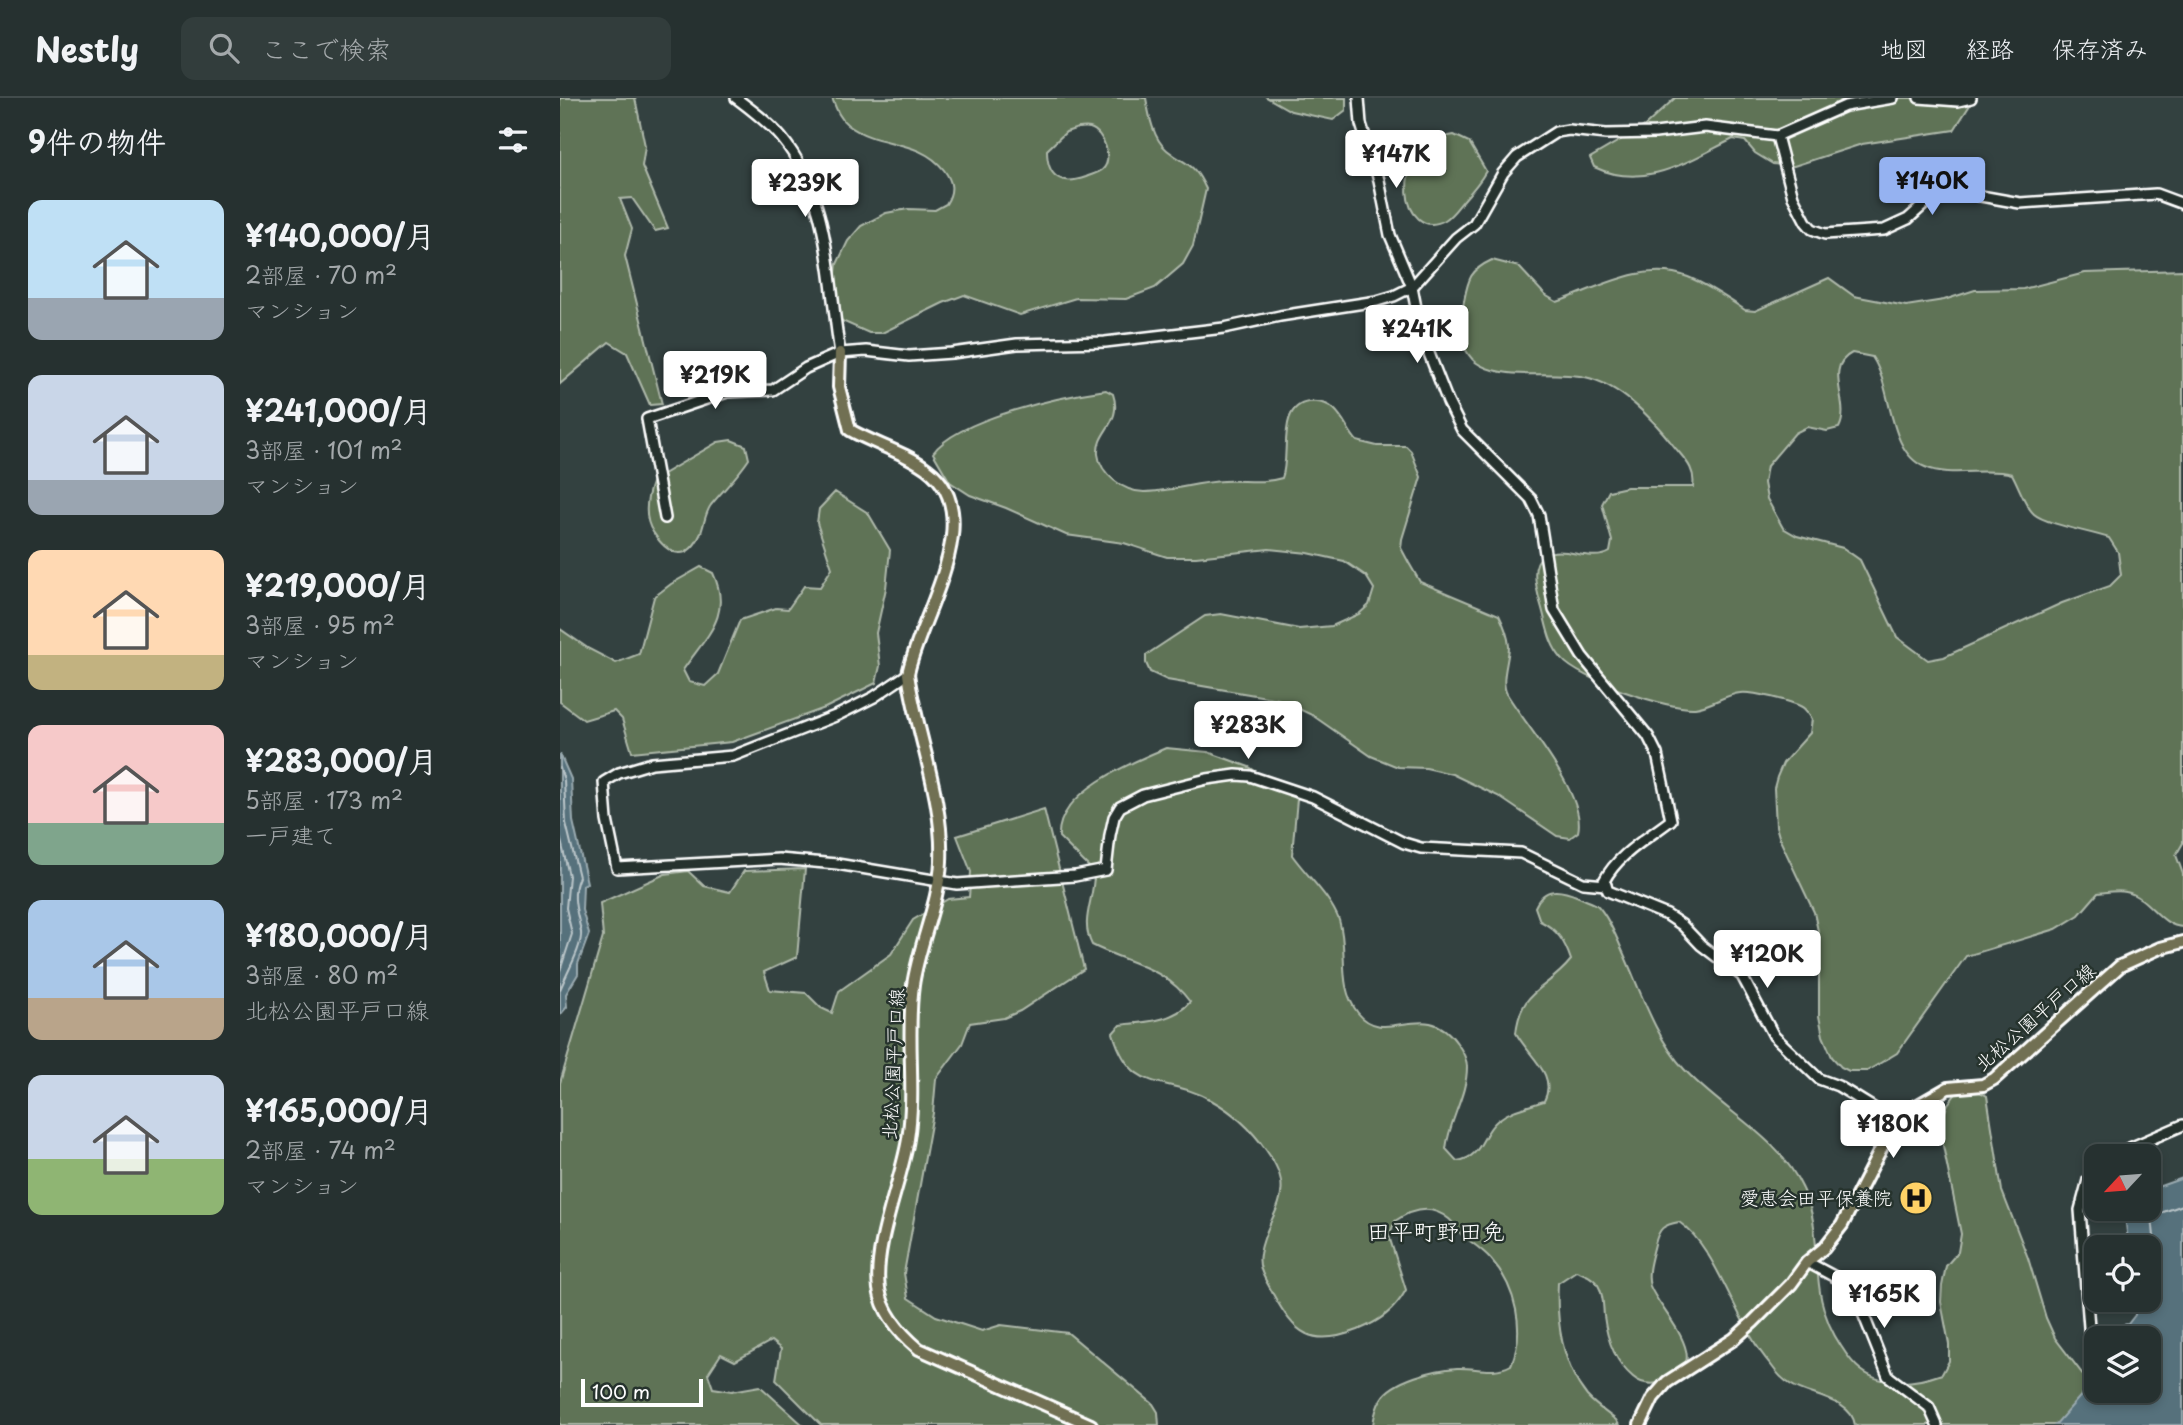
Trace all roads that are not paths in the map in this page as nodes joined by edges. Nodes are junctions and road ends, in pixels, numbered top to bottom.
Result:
1 (736, 98) edge
2 (1359, 98) edge
3 (1893, 98) edge
4 (1919, 98) edge
5 (1971, 98) edge
6 (1842, 102) edge
7 (1777, 136) junction
8 (2183, 204) edge
9 (1412, 287) junction
10 (840, 353) junction
11 (665, 518) dead end
12 (908, 674) junction
13 (938, 881) junction
14 (1606, 886) junction
15 (2183, 942) edge
16 (1898, 1123) junction
17 (2183, 1125) edge
18 (2139, 1144) edge
19 (2084, 1194) edge
20 (1807, 1262) junction
21 (2090, 1326) edge
22 (1091, 1425) edge
23 (1640, 1425) edge
24 (1937, 1425) edge

1 - 10 street
2 - 9 street
3 - 6 street
4 - 5 street
6 - 7 street
7 - 8 street
7 - 9 street
9 - 10 street
9 - 14 street
10 - 11 street
10 - 12 main road, 北松公園平戸口線
12 - 13 main road, 北松公園平戸口線
12 - 13 street
13 - 14 street
13 - 22 main road, 北松公園平戸口線
14 - 16 street
15 - 16 main road, 北松公園平戸口線
16 - 20 main road, 北松公園平戸口線
17 - 18 street
19 - 21 street
20 - 23 main road, 北松公園平戸口線
20 - 24 street

